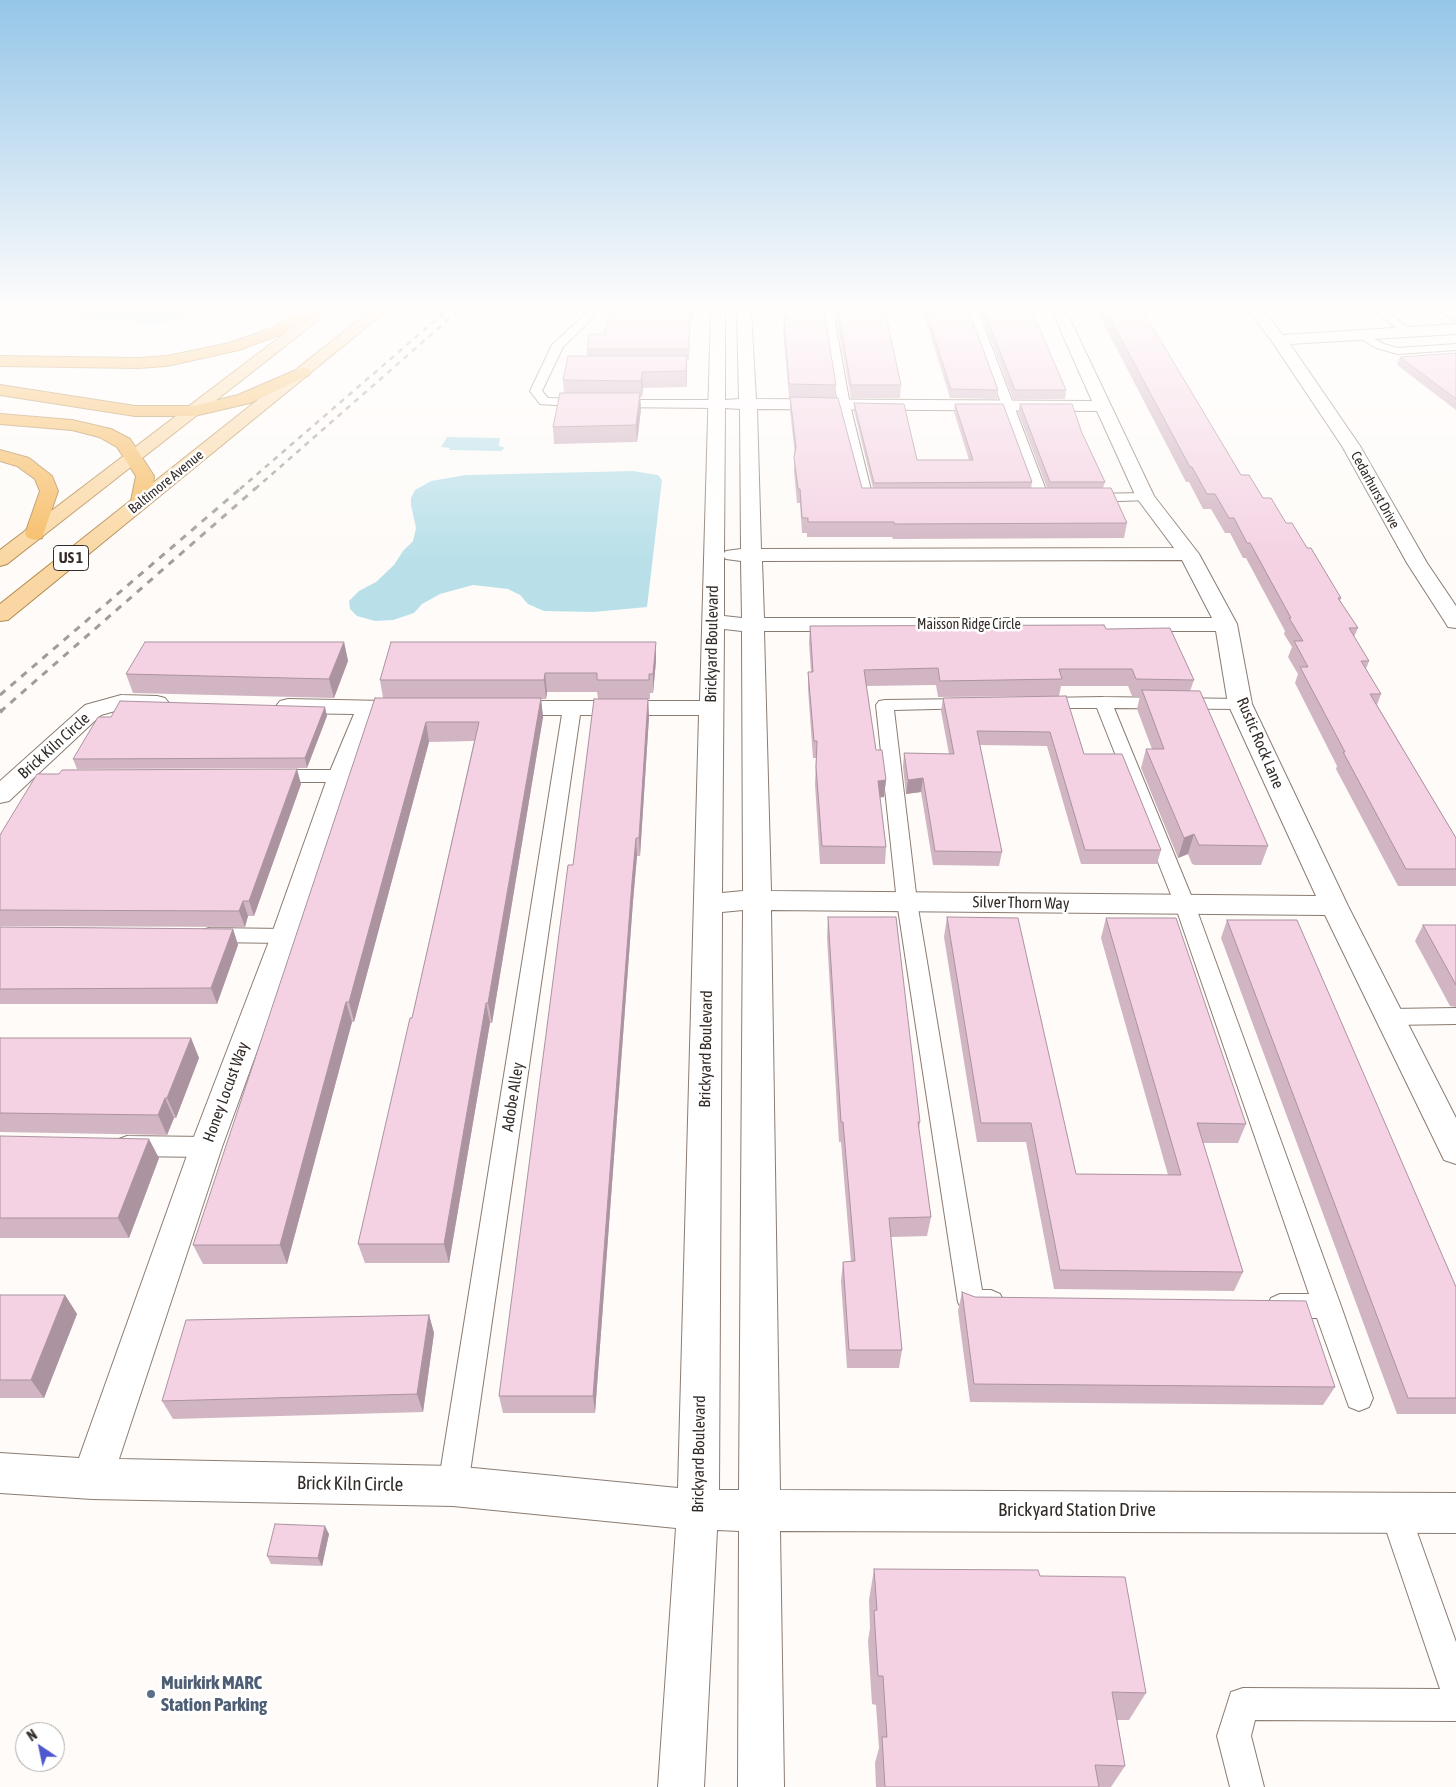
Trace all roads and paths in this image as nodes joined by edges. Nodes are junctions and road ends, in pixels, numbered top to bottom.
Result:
1 (28, 394) edge
2 (215, 394) edge
3 (254, 394) edge
4 (275, 394) edge
5 (538, 394) edge
6 (716, 394) edge
7 (748, 394) edge
8 (842, 394) edge
9 (1005, 394) edge
10 (1098, 394) edge
11 (1316, 394) edge
12 (716, 404) junction
13 (748, 405) junction
14 (844, 405) junction
15 (1009, 406) junction
16 (1103, 406) junction
17 (194, 411) junction
18 (0, 420) edge
19 (0, 455) edge
20 (134, 457) junction
21 (1145, 497) junction
22 (896, 498) edge
23 (1042, 498) edge
24 (1079, 498) edge
25 (142, 501) junction
26 (35, 534) junction
27 (1189, 554) junction
28 (714, 555) junction
29 (752, 555) junction
30 (0, 560) edge
31 (0, 615) edge
32 (713, 622) junction
33 (1456, 622) edge
34 (1226, 624) junction
35 (753, 625) junction
36 (1104, 702) junction
37 (180, 703) edge
38 (984, 704) edge
39 (1024, 704) edge
40 (1240, 704) junction
41 (270, 706) edge
42 (369, 708) junction
43 (407, 708) edge
44 (485, 708) edge
45 (572, 708) junction
46 (711, 708) junction
47 (250, 776) edge
48 (340, 776) junction
49 (20, 777) junction
50 (50, 777) edge
51 (0, 795) edge
52 (757, 900) junction
53 (907, 902) junction
54 (708, 903) junction
55 (1185, 904) junction
56 (1334, 906) junction
57 (186, 935) edge
58 (285, 936) junction
59 (1390, 1016) junction
60 (1456, 1016) edge
61 (108, 1145) edge
62 (206, 1147) junction
63 (1456, 1150) edge
64 (1010, 1302) edge
65 (1258, 1305) edge
66 (1328, 1306) junction
67 (1359, 1398) dead end
68 (0, 1473) edge
69 (92, 1479) junction
70 (453, 1486) junction
71 (761, 1509) junction
72 (698, 1510) junction
73 (1395, 1512) junction
74 (1456, 1513) edge
75 (1456, 1688) edge
76 (1456, 1704) edge
77 (681, 1787) edge
78 (760, 1787) edge
79 (1247, 1787) edge

1 - 17 highway
2 - 17 main road, US 1
3 - 17 highway
4 - 25 main road, Baltimore Avenue / US 1
5 - 12 lane
6 - 12 street, Brickyard Boulevard
7 - 13 street
8 - 14 lane
9 - 15 lane
10 - 16 street, Rustic Rock Lane
11 - 33 street, Cedarhurst Drive
12 - 13 street
12 - 28 street, Brickyard Boulevard
13 - 14 street
13 - 29 street
14 - 15 street
14 - 22 lane
15 - 16 street
15 - 23 lane
16 - 21 street, Rustic Rock Lane
17 - 20 main road, US 1
18 - 20 highway
19 - 26 highway
20 - 25 highway
20 - 26 main road, US 1
21 - 24 lane
21 - 27 street, Rustic Rock Lane
25 - 31 main road, Baltimore Avenue / US 1
26 - 30 main road, US 1
27 - 29 street
27 - 34 street, Rustic Rock Lane
28 - 29 street
28 - 32 street, Brickyard Boulevard
29 - 35 street
32 - 35 street, Maisson Ridge Circle
32 - 46 street, Brickyard Boulevard
34 - 35 street, Maisson Ridge Circle
34 - 40 street, Rustic Rock Lane
35 - 52 street
36 - 39 lane
36 - 40 lane
36 - 55 lane
37 - 49 street, Brick Kiln Circle
38 - 53 lane
40 - 56 street, Rustic Rock Lane
41 - 42 street
42 - 43 street
42 - 48 street, Honey Locust Way
44 - 45 street
45 - 46 street
45 - 70 lane, Adobe Alley
46 - 54 street, Brickyard Boulevard
47 - 48 lane
48 - 58 street, Honey Locust Way
49 - 50 lane
49 - 51 street, Brick Kiln Circle
52 - 53 street, Silver Thorn Way
52 - 54 street, Silver Thorn Way
52 - 71 street
53 - 55 street, Silver Thorn Way
53 - 64 lane
54 - 72 street, Brickyard Boulevard
55 - 56 street, Silver Thorn Way
55 - 66 lane
56 - 59 street, Rustic Rock Lane
57 - 58 lane
58 - 62 street, Honey Locust Way
59 - 60 lane
59 - 63 street, Rustic Rock Lane
61 - 62 lane
62 - 69 street, Honey Locust Way
65 - 66 lane
66 - 67 lane
68 - 69 street, Brick Kiln Circle
69 - 70 street, Brick Kiln Circle
70 - 72 street, Brick Kiln Circle
71 - 72 street, Brickyard Station Drive
71 - 73 street, Brickyard Station Drive
71 - 78 street
72 - 77 street, Brickyard Boulevard
73 - 74 street, Brickyard Station Drive
73 - 75 lane
76 - 79 lane

